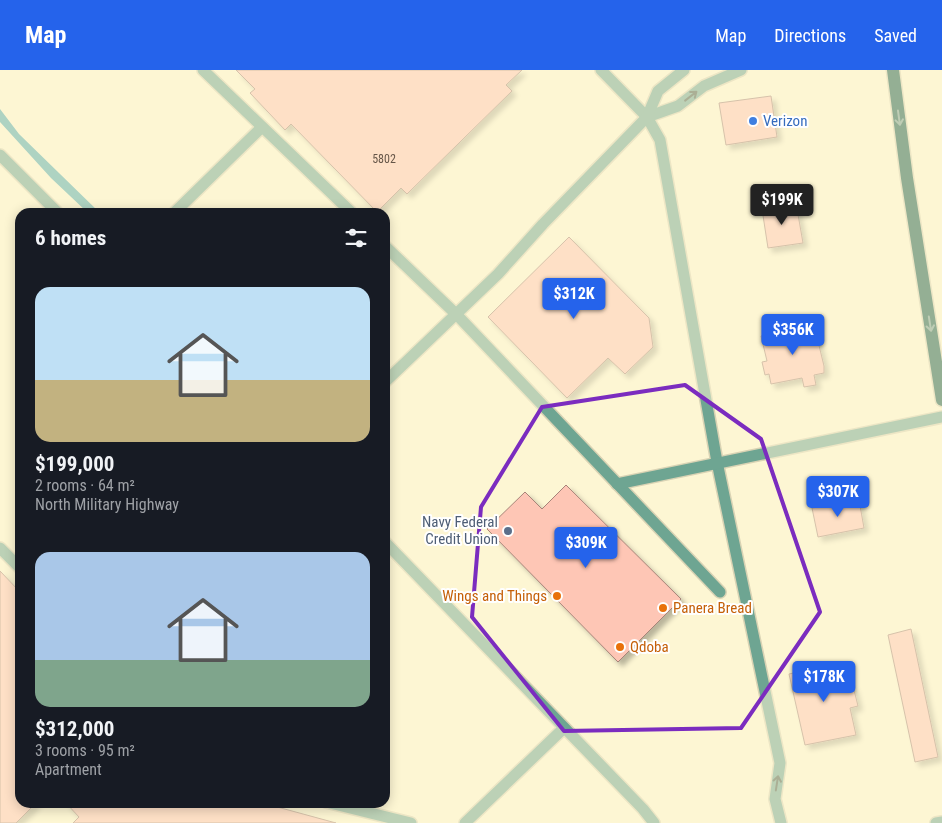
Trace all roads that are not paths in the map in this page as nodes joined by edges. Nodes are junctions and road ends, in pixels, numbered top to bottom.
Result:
1 (203, 70) edge
2 (601, 70) edge
3 (684, 70) edge
4 (741, 70) edge
5 (893, 70) edge
6 (647, 117) junction
7 (262, 127) junction
8 (0, 155) edge
9 (54, 208) edge
10 (179, 208) edge
11 (347, 208) edge
12 (390, 251) edge
13 (457, 315) junction
14 (390, 377) edge
15 (942, 400) edge
16 (942, 417) edge
17 (717, 462) junction
18 (617, 484) junction
19 (390, 547) edge
20 (0, 548) edge
21 (15, 563) edge
22 (720, 592) dead end
23 (564, 728) junction
24 (350, 808) edge
25 (642, 808) junction
26 (942, 822) edge
27 (411, 823) edge
28 (465, 823) edge
29 (654, 823) edge
30 (663, 823) edge
31 (781, 823) edge
32 (936, 823) edge

1 - 7 lane
2 - 6 lane
3 - 6 lane
6 -> 4 lane
5 -> 15 main road
6 - 13 lane
6 - 17 lane
7 - 10 lane
7 - 11 lane
8 - 9 lane
12 - 13 lane
13 - 14 lane
13 - 18 lane
16 - 17 lane
17 - 18 lane
31 -> 17 lane
18 - 22 lane
19 - 23 lane
20 - 21 lane
23 - 25 lane
23 - 28 lane
24 - 27 lane
25 - 29 lane
25 - 30 lane
26 - 32 lane

